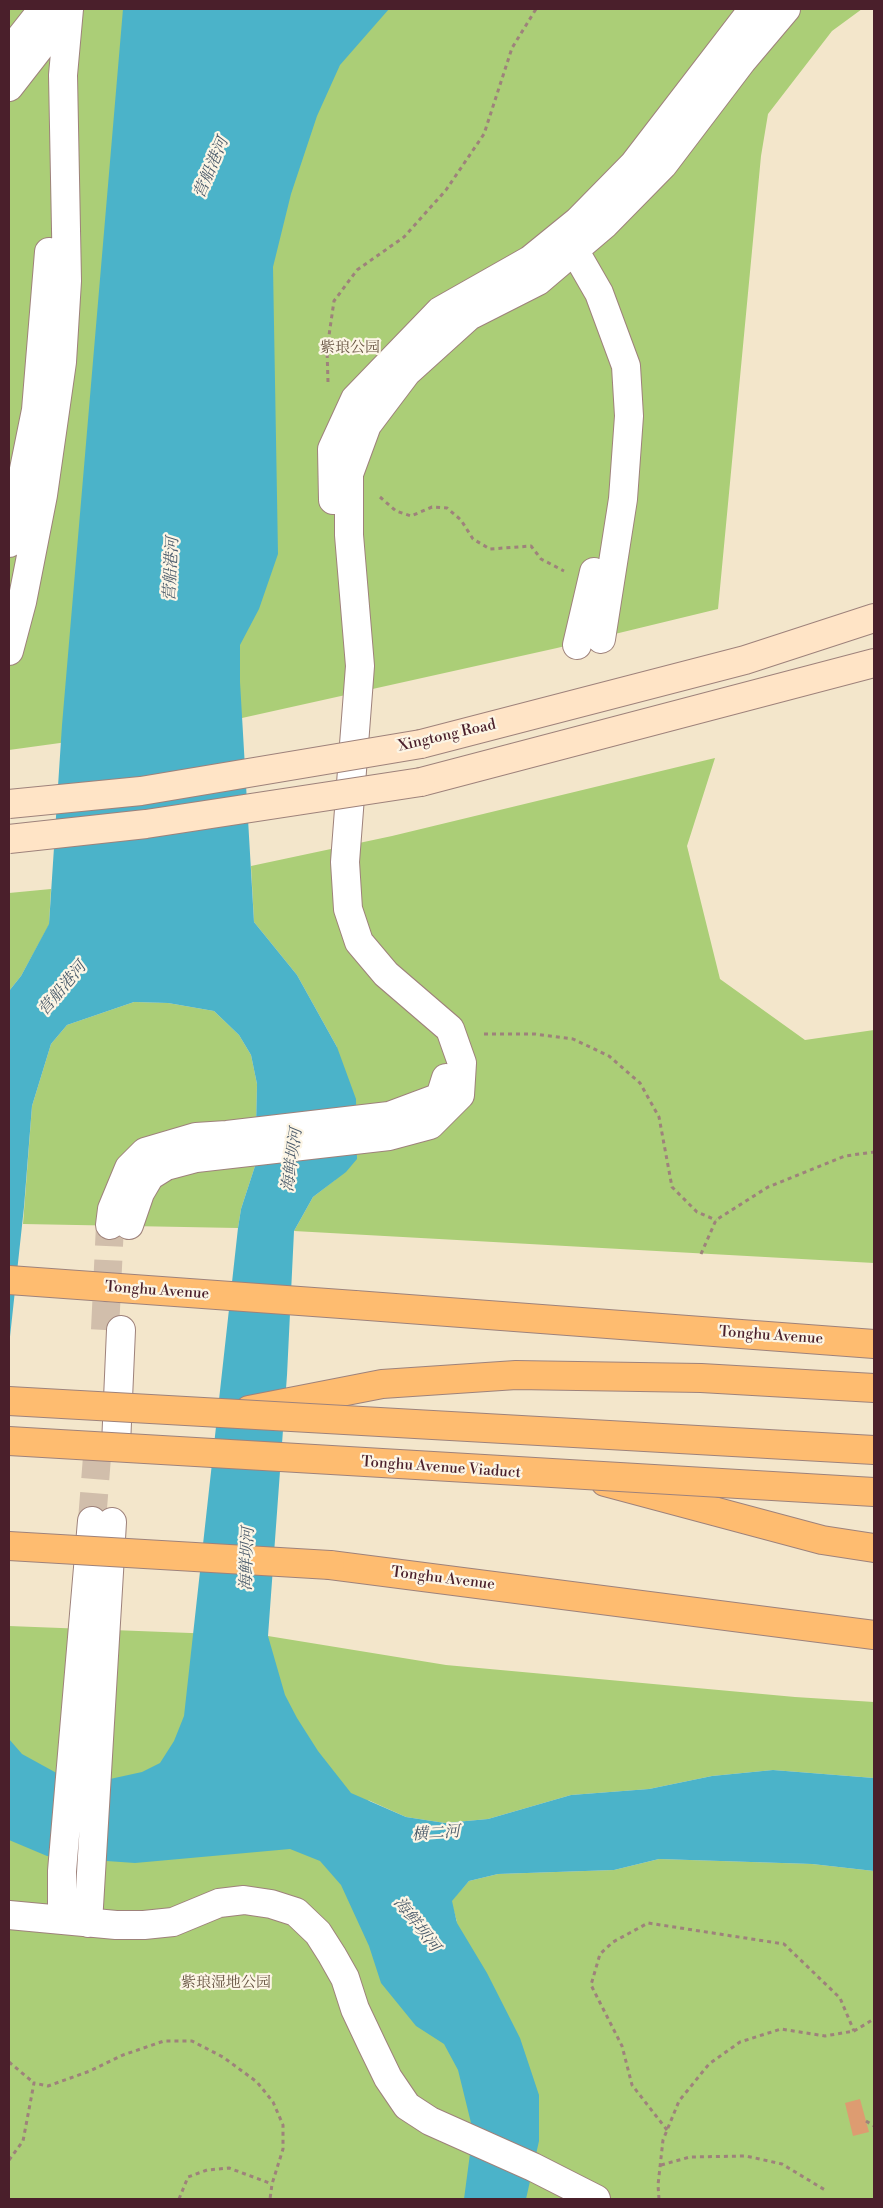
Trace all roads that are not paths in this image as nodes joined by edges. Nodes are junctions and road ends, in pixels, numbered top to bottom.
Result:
1 (753, 9) edge
2 (786, 9) edge
3 (56, 14) edge
4 (9, 52) edge
5 (9, 86) edge
6 (561, 248) junction
7 (9, 543) edge
8 (874, 618) edge
9 (9, 651) edge
10 (874, 663) edge
11 (9, 804) edge
12 (9, 839) edge
13 (389, 1126) junction
14 (119, 1225) tunnel mouth
15 (9, 1280) edge
16 (113, 1330) tunnel mouth
17 (874, 1344) edge
18 (874, 1388) edge
19 (9, 1401) edge
20 (235, 1413) junction
21 (9, 1441) edge
22 (107, 1444) tunnel mouth
23 (874, 1450) edge
24 (584, 1477) junction
25 (874, 1492) edge
26 (9, 1546) edge
27 (874, 1548) edge
28 (874, 1635) edge
29 (9, 1915) edge
30 (75, 1921) junction
31 (9, 1928) edge
32 (470, 2150) junction
33 (531, 2176) junction
34 (562, 2199) edge
35 (596, 2199) edge

1 - 6 street
2 - 6 street
3 - 4 street
3 - 5 street
3 - 7 street
3 - 9 street
6 - 6 street
6 - 13 street
6 - 13 street
8 - 11 street, Xingtong Road, bridge
10 - 12 street, bridge
13 - 14 street
15 - 17 main road, Tonghu Avenue, bridge
16 - 22 street
18 - 20 main road
19 - 20 main road, bridge
20 - 23 main road, bridge
21 - 24 main road, Tonghu Avenue Viaduct, bridge
24 - 25 main road, Tonghu Avenue Viaduct, bridge
24 - 27 main road
26 - 28 main road, Tonghu Avenue, bridge
29 - 30 street
30 - 30 street
30 - 32 street
31 - 32 street
32 - 33 street
33 - 34 street
33 - 35 street

